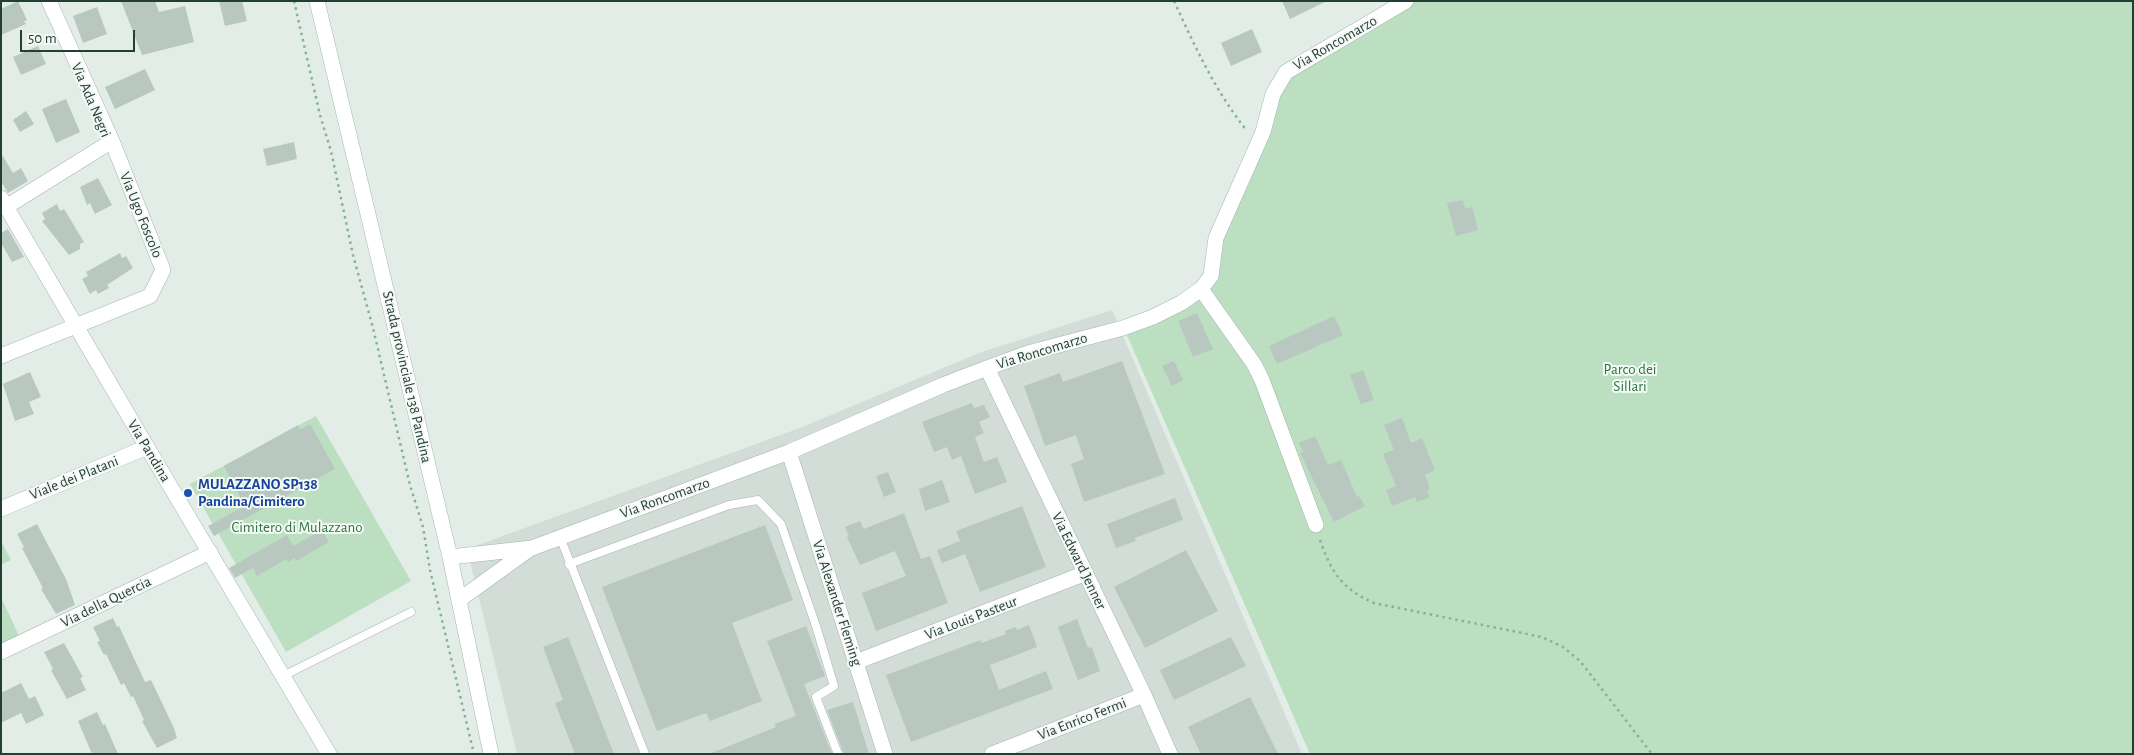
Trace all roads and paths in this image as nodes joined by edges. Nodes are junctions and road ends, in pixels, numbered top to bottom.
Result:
1 (49, 1) edge
2 (294, 1) edge
3 (317, 1) edge
4 (1174, 1) edge
5 (1406, 1) edge
6 (112, 141) junction
7 (1258, 144) junction
8 (4, 202) edge
9 (1202, 289) junction
10 (75, 326) junction
11 (1, 356) edge
12 (987, 368) junction
13 (148, 447) junction
14 (789, 452) junction
15 (1, 509) edge
16 (1316, 525) joint
17 (560, 537) junction
18 (532, 548) junction
19 (210, 552) junction
20 (450, 557) junction
21 (569, 564) junction
22 (1086, 574) junction
23 (459, 600) junction
24 (411, 612) dead end
25 (1, 652) edge
26 (856, 662) junction
27 (284, 676) junction
28 (1144, 695) junction
29 (330, 754) edge
30 (474, 754) edge
31 (491, 754) edge
32 (645, 754) edge
33 (838, 754) edge
34 (885, 754) edge
35 (992, 754) edge
36 (1170, 754) edge
37 (1652, 754) edge

1 - 6 street, Via Ada Negri
2 - 30 path
3 - 20 street, Strada provinciale 138 Pandina
4 - 7 path
5 - 7 street, Via Roncomarzo
6 - 8 street, Via Ada Negri
6 - 10 street, Via Ugo Foscolo
7 - 9 street, Via Roncomarzo
8 - 10 street, Via Pandina
9 - 12 street, Via Roncomarzo
9 - 16 street
10 - 11 street, Via Ugo Foscolo
10 - 13 street, Via Pandina
12 - 14 street, Via Roncomarzo
12 - 22 street, Via Edward Jenner
13 - 15 street, Viale dei Platani
13 - 19 street, Via Pandina
14 - 17 street, Via Roncomarzo
14 - 26 street, Via Alexander Fleming
16 - 37 path
17 - 18 street, Via Roncomarzo
17 - 21 lane
18 - 20 street, Via Roncomarzo
18 - 23 street, Via Roncomarzo
19 - 25 street, Via della Quercia
19 - 27 street, Via Pandina
20 - 23 street, Strada provinciale 138 Pandina
21 - 32 lane
21 - 33 lane
22 - 26 street, Via Louis Pasteur
22 - 28 street, Via Edward Jenner
23 - 31 street, Strada provinciale 138 Pandina
24 - 27 lane
26 - 34 street, Via Alexander Fleming
27 - 29 street, Via Pandina
28 - 35 street, Via Enrico Fermi
28 - 36 street, Via Edward Jenner

